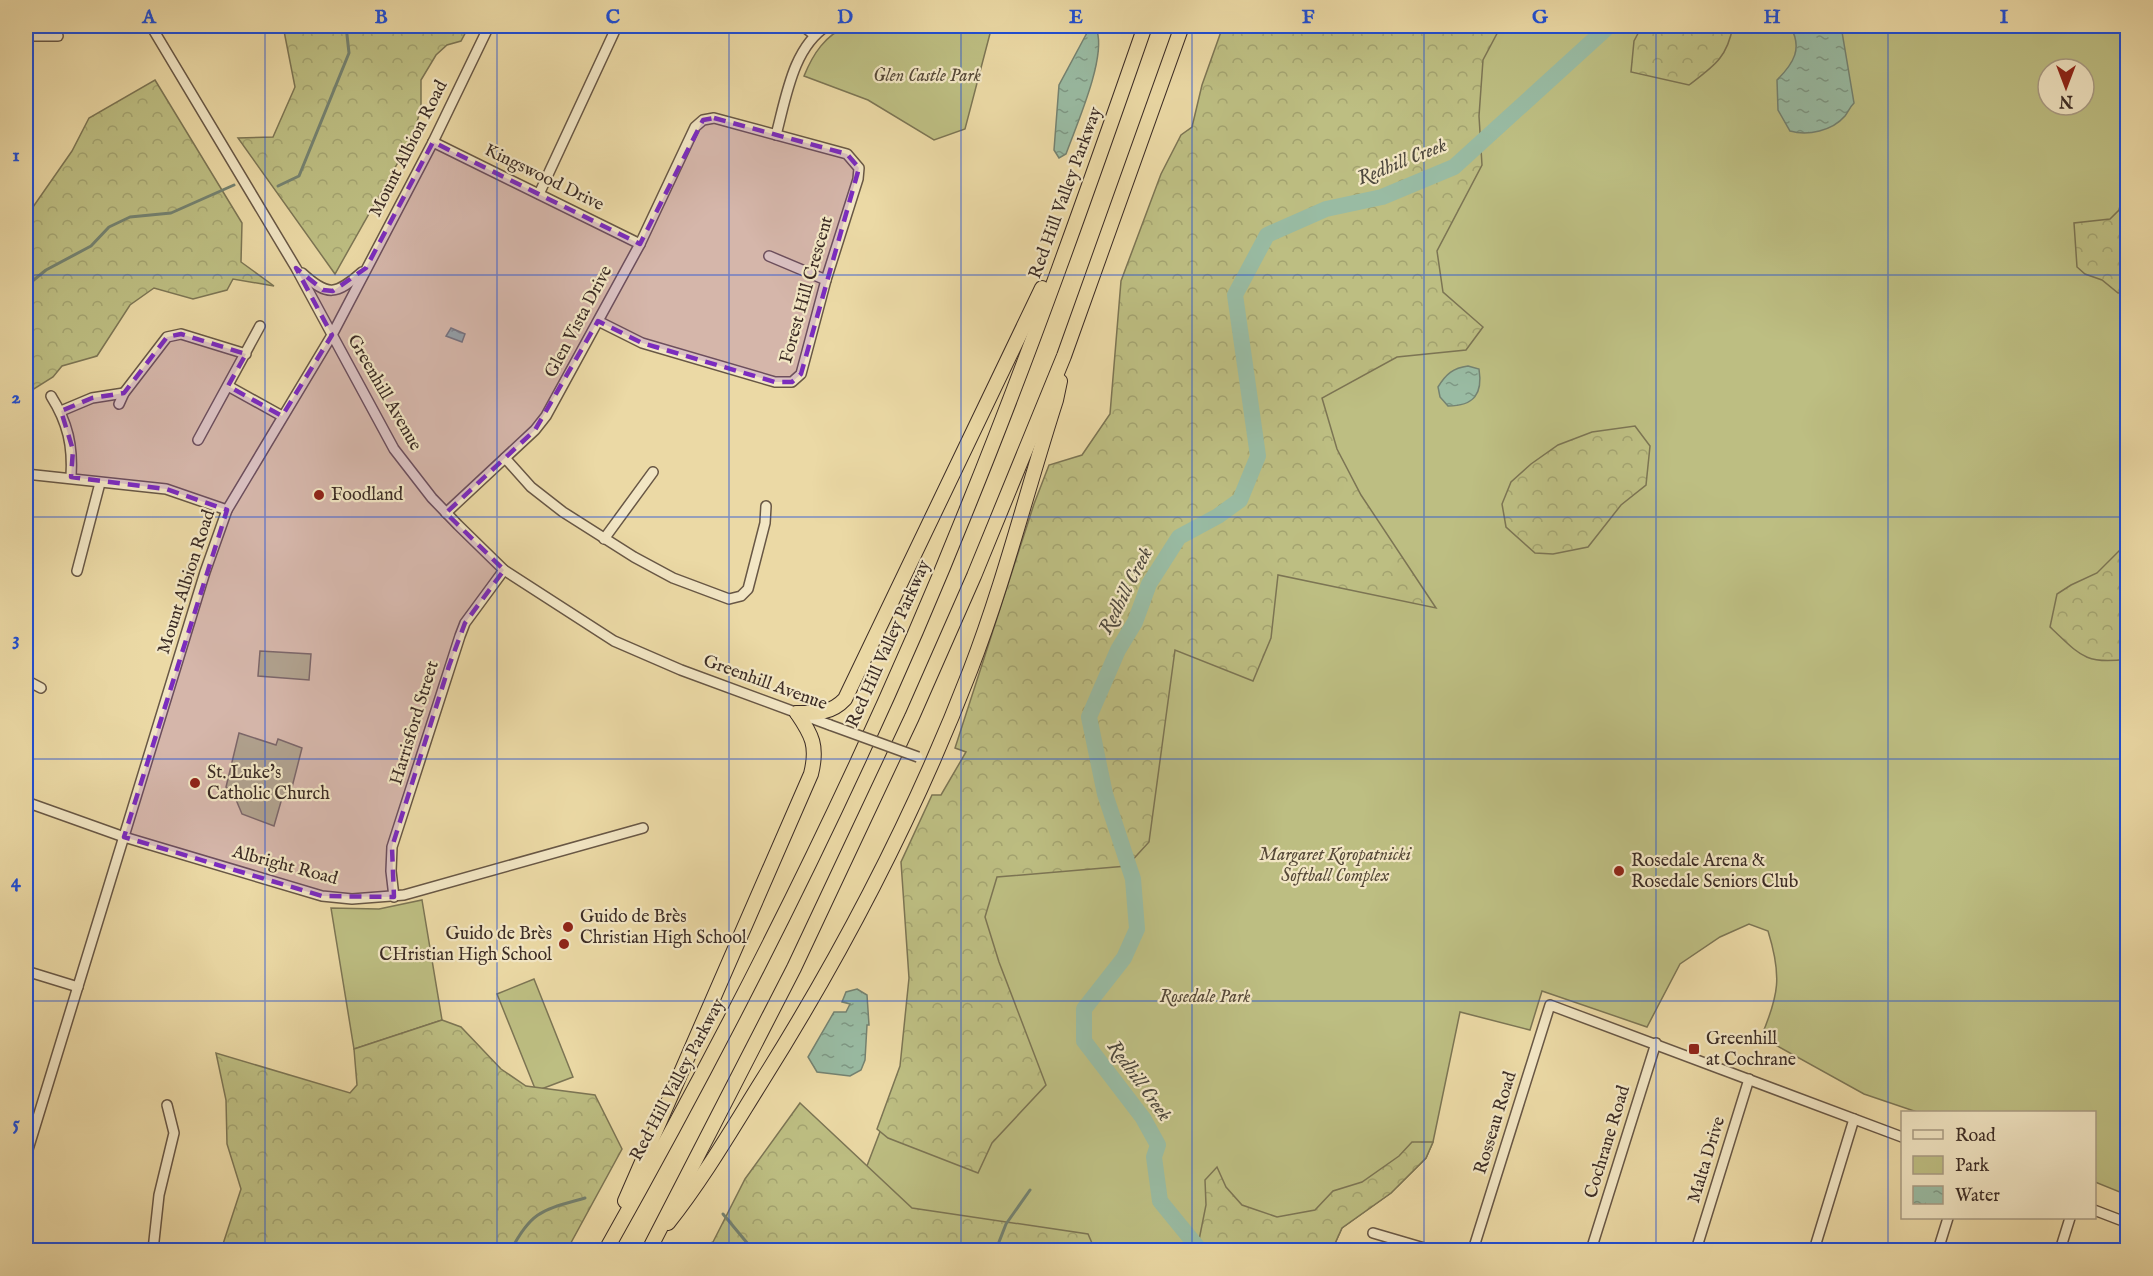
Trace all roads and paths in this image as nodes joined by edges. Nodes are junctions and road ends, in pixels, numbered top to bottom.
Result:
1 (151, 26) edge
2 (489, 26) edge
3 (617, 26) edge
4 (803, 26) edge
5 (826, 26) edge
6 (1145, 26) edge
7 (1182, 26) edge
8 (813, 34) junction
9 (26, 36) edge
10 (58, 36) dead end
11 (703, 120) joint
12 (776, 135) junction
13 (433, 142) junction
14 (538, 194) junction
15 (1074, 228) junction
16 (640, 244) junction
17 (769, 256) dead end
18 (296, 268) junction
19 (366, 268) junction
20 (826, 280) junction
21 (598, 321) junction
22 (261, 326) dead end
23 (332, 335) junction
24 (246, 354) junction
25 (1064, 356) junction
26 (228, 386) junction
27 (124, 393) junction
28 (51, 396) dead end
29 (119, 404) dead end
30 (61, 411) junction
31 (282, 416) junction
32 (198, 440) dead end
33 (505, 458) junction
34 (653, 472) dead end
35 (26, 474) edge
36 (71, 477) junction
37 (100, 483) junction
38 (766, 506) dead end
39 (227, 510) junction
40 (446, 513) junction
41 (604, 539) junction
42 (504, 570) junction
43 (77, 571) dead end
44 (26, 680) edge
45 (40, 688) dead end
46 (797, 713) junction
47 (932, 762) junction
48 (26, 802) edge
49 (643, 828) dead end
50 (124, 837) junction
51 (394, 897) junction
52 (26, 971) edge
53 (78, 987) junction
54 (1656, 1043) junction
55 (1749, 1079) junction
56 (167, 1105) dead end
57 (1854, 1119) junction
58 (1901, 1137) edge
59 (26, 1156) edge
60 (2096, 1211) edge
61 (1948, 1219) edge
62 (2070, 1219) edge
63 (2127, 1223) edge
64 (1373, 1233) dead end
65 (652, 1245) edge
66 (153, 1251) edge
67 (605, 1251) edge
68 (1431, 1251) edge
69 (1473, 1251) edge
70 (1591, 1251) edge
71 (1695, 1251) edge
72 (1814, 1251) edge
73 (1938, 1251) edge
74 (2060, 1251) edge

1 - 18 street, Greenhill Avenue
2 - 13 street, Mount Albion Road
3 - 14 street
4 - 8 street
5 - 8 street
6 - 15 highway, Red Hill Valley Parkway
7 - 25 highway
8 - 12 street
9 - 10 street
11 - 12 street, Forest Hill Crescent
11 - 16 street, Glen Vista Drive
12 - 20 street, Forest Hill Crescent
13 - 14 street, Kingswood Drive
13 - 19 street, Mount Albion Road
14 - 16 street, Kingswood Drive
15 - 46 highway
15 - 67 highway, Red Hill Valley Parkway
16 - 21 street, Glen Vista Drive
17 - 20 street
18 - 19 street
18 - 23 street, Greenhill Avenue
19 - 23 street, Mount Albion Road
20 - 21 street, Forest Hill Crescent
21 - 33 street, Glen Vista Drive
22 - 24 street
23 - 31 street, Mount Albion Road
23 - 40 street, Greenhill Avenue
24 - 26 street
24 - 27 street
25 - 47 highway
25 - 65 highway
26 - 31 street
26 - 32 street
27 - 29 street
27 - 30 street
28 - 30 street
30 - 36 street
31 - 39 street, Mount Albion Road
33 - 40 street, Glen Vista Drive
33 - 41 street
34 - 41 street
35 - 36 street
36 - 37 street
37 - 39 street
37 - 43 street
38 - 41 street
39 - 50 street, Mount Albion Road
40 - 42 street, Greenhill Avenue
42 - 46 street, Greenhill Avenue
42 - 51 street, Harrisford Street
44 - 45 street
46 - 47 street, Greenhill Avenue, bridge
46 - 67 highway
47 - 65 highway
48 - 50 street, Albright Road
49 - 51 street, Albright Road
50 - 51 street, Albright Road
50 - 53 street, Mount Albion Road
52 - 53 street
53 - 59 street, Mount Albion Road
54 - 55 street
54 - 69 street, Rosseau Road
54 - 70 street, Cochrane Road
55 - 57 street
55 - 71 street, Malta Drive
56 - 66 street
57 - 58 street
57 - 72 street
60 - 63 street
61 - 73 street
62 - 74 street
64 - 68 street

